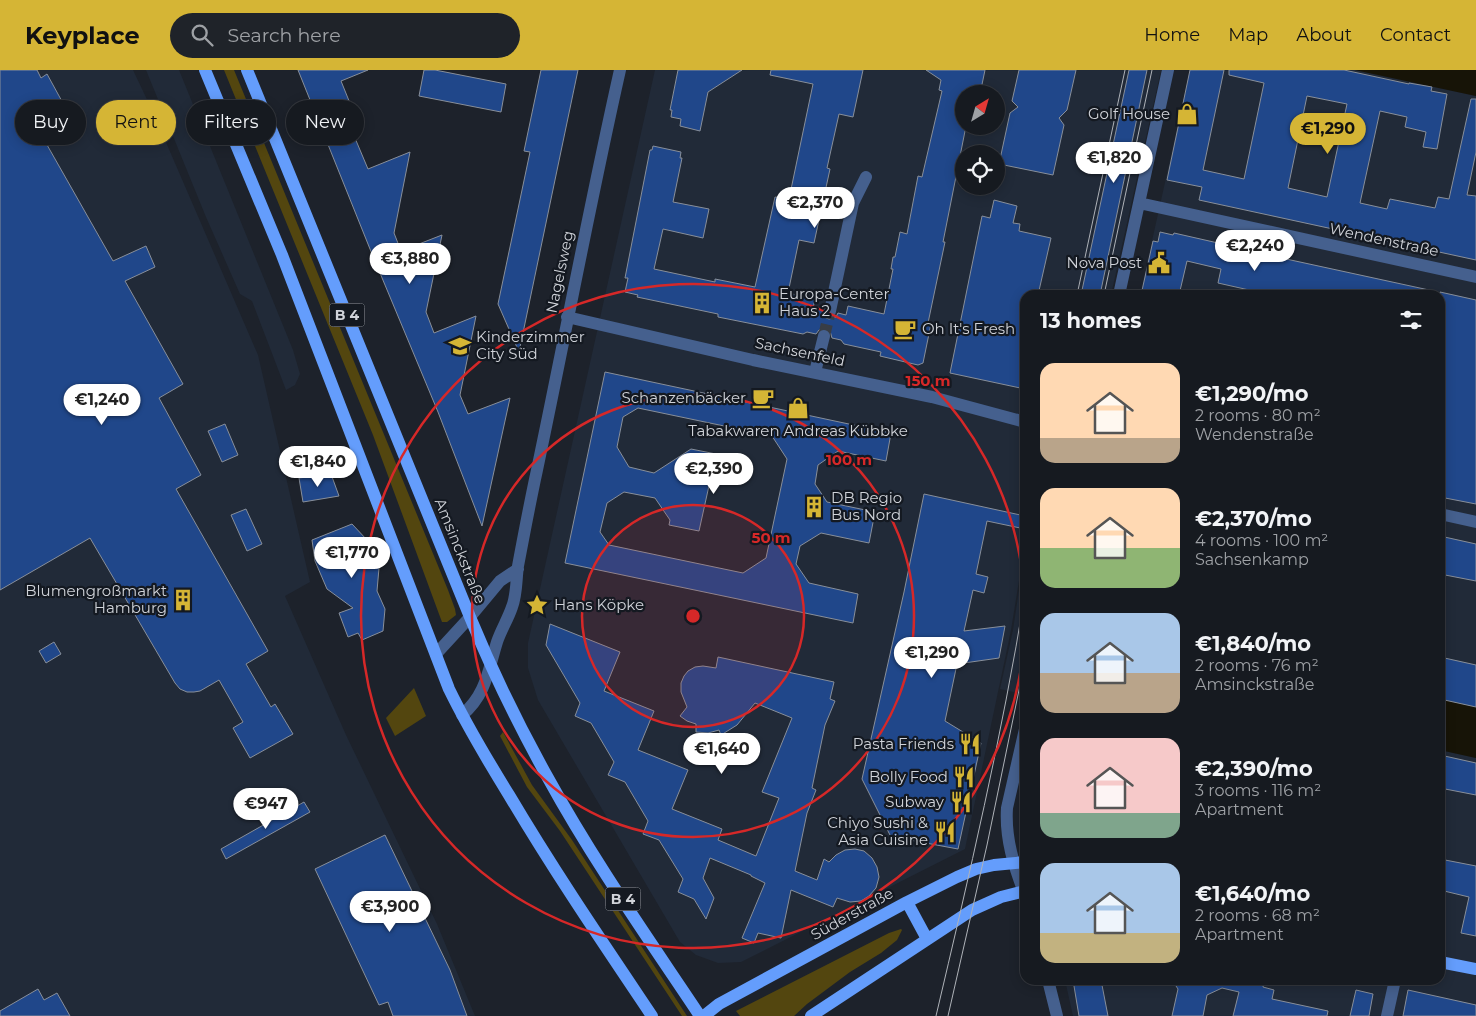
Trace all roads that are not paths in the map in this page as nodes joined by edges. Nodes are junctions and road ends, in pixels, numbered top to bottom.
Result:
1 (205, 70) edge
2 (247, 70) edge
3 (620, 70) edge
4 (1168, 70) edge
5 (866, 177) dead end
6 (1139, 203) junction
7 (1476, 277) edge
8 (1120, 290) edge
9 (830, 311) tunnel mouth
10 (567, 318) junction
11 (824, 336) tunnel mouth
12 (815, 372) junction
13 (1020, 421) edge
14 (1445, 515) edge
15 (1476, 522) edge
16 (518, 569) junction
17 (470, 617) junction
18 (436, 654) junction
19 (491, 667) junction
20 (462, 716) junction
21 (1020, 752) edge
22 (1019, 863) edge
23 (1020, 893) edge
24 (907, 902) junction
25 (927, 939) junction
26 (1445, 963) edge
27 (1476, 969) edge
28 (1049, 985) edge
29 (1393, 985) edge
30 (652, 1016) edge
31 (700, 1016) edge
32 (704, 1016) edge
33 (811, 1016) edge
34 (1057, 1016) edge
35 (1387, 1016) edge

1 - 18 main road, B 4
2 - 17 main road, Amsinckstraße / B 4
3 - 10 street, Nagelsweg
4 - 6 street
5 - 9 street
6 - 7 street, Wendenstraße
6 - 8 street
10 - 12 street, Sachsenfeld
10 - 16 street, Nagelsweg
11 - 12 street
12 - 13 street, Sachsenfeld
14 - 15 street
16 - 17 street
16 - 19 street, Nagelsweg
17 - 18 street
17 - 19 main road, Amsinckstraße / B 4
18 - 20 main road, B 4
19 - 20 street, Nagelsweg
19 - 31 main road, Amsinckstraße / B 4
20 - 30 main road, B 4
21 - 22 street
22 - 24 main road, Süderstraße
23 - 25 main road
24 - 25 main road
24 - 32 main road, Süderstraße
25 - 33 main road
26 - 27 main road
28 - 34 street
29 - 35 street

